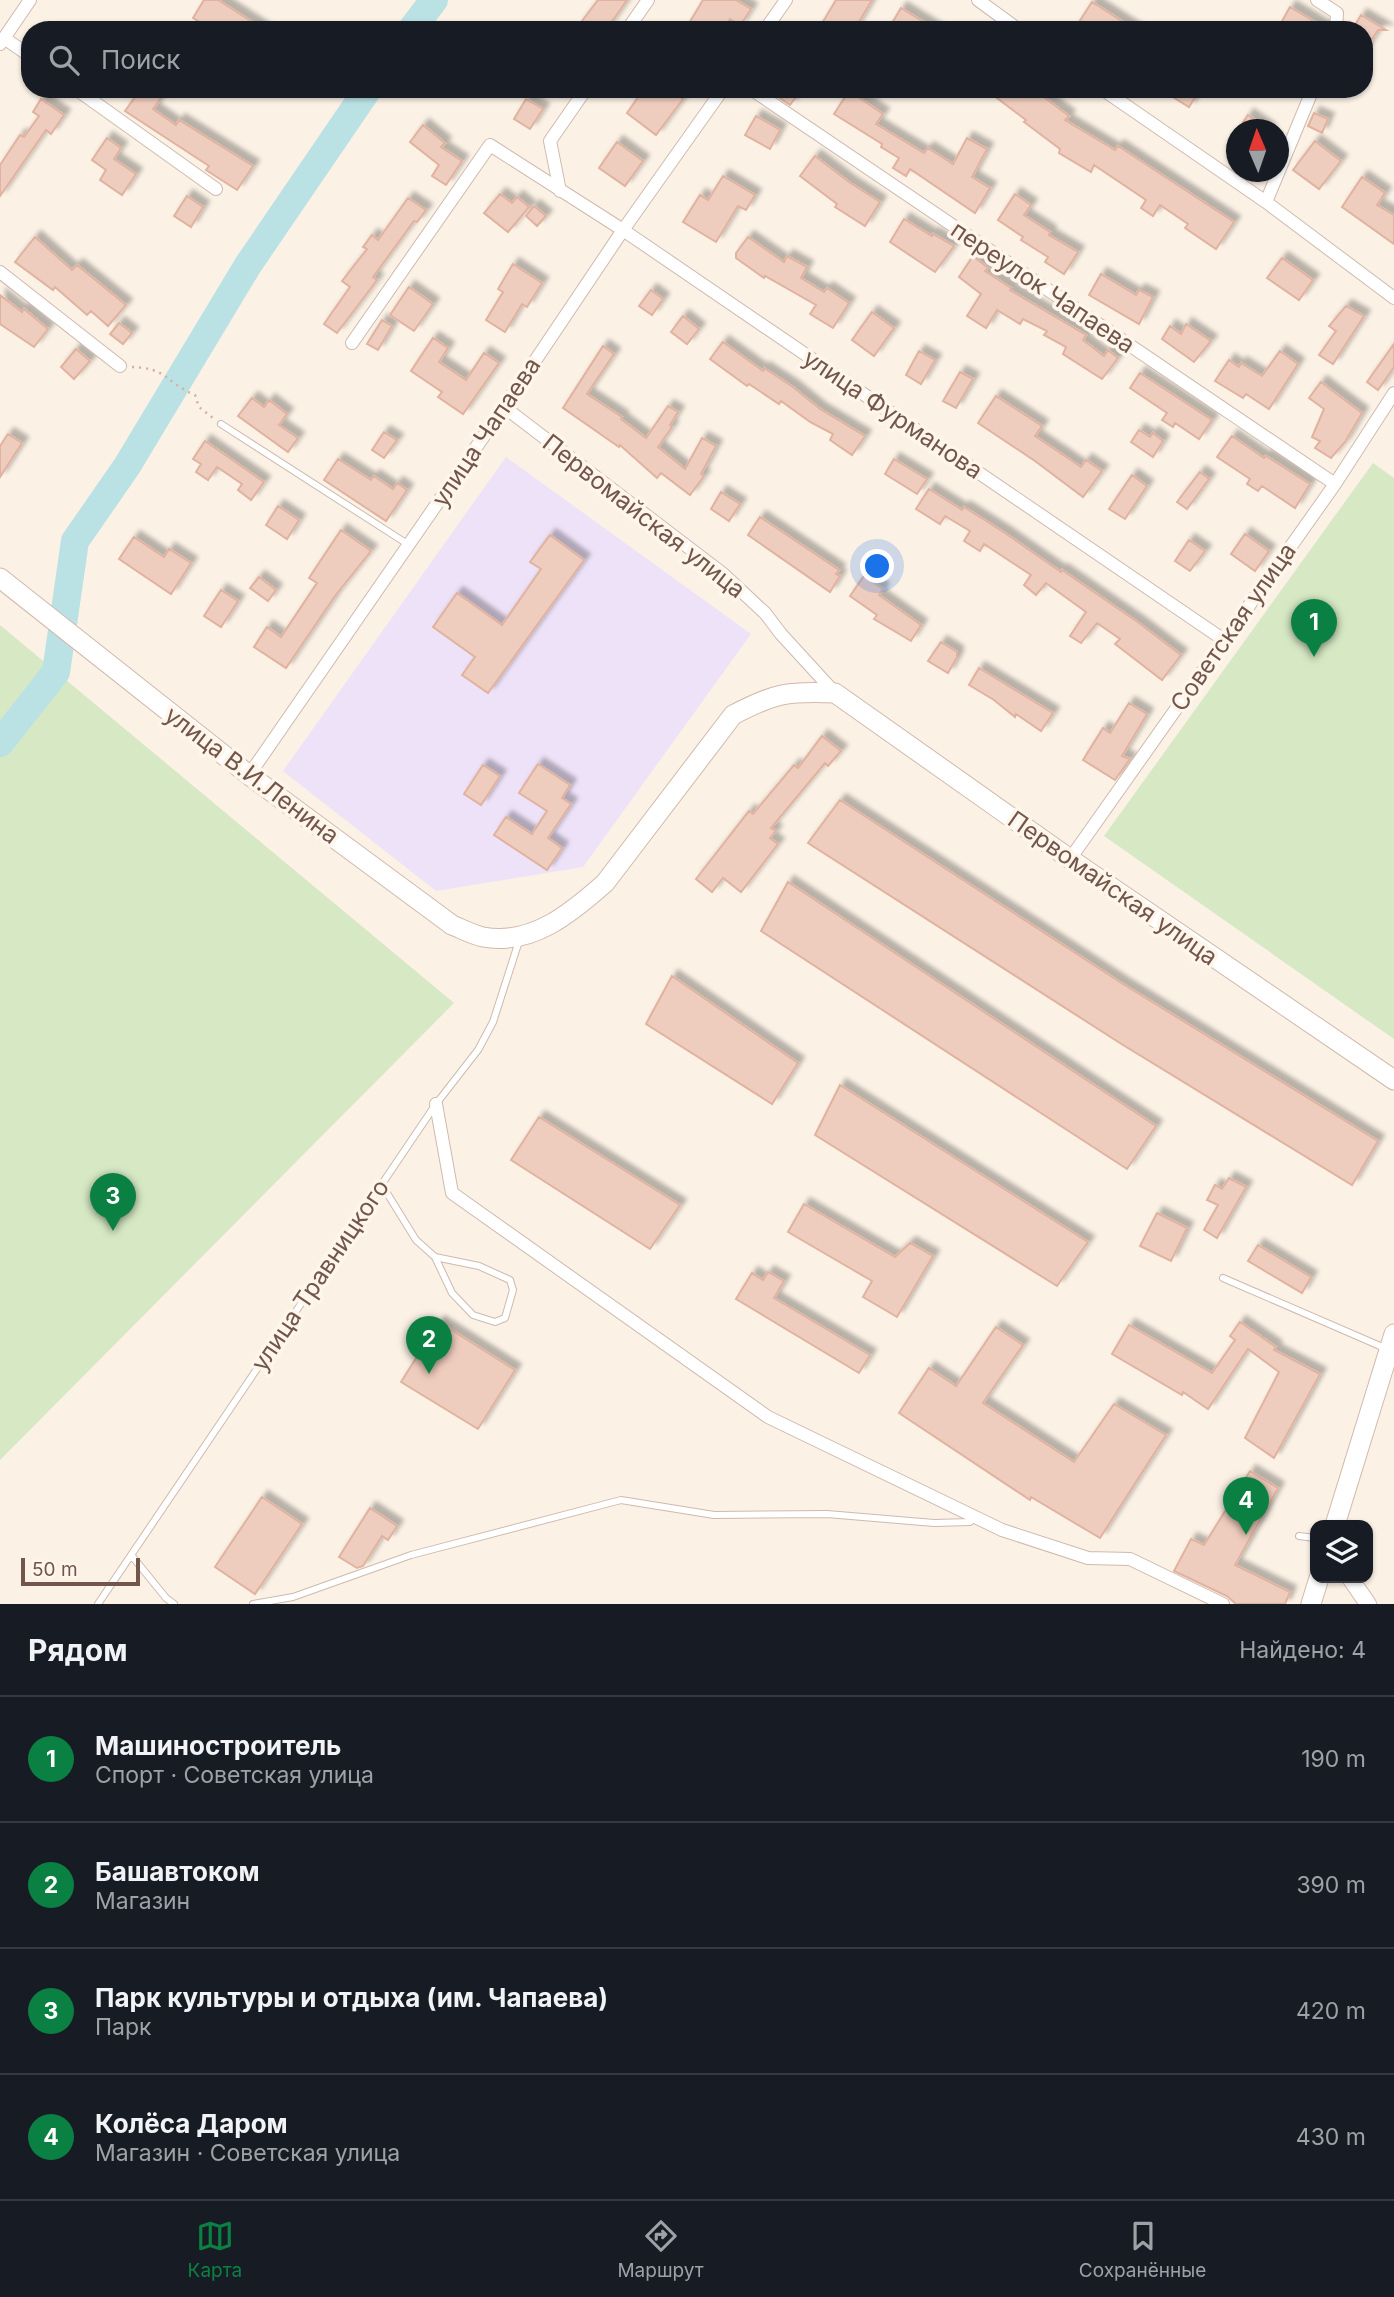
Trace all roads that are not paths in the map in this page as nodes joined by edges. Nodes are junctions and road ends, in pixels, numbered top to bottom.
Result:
1 (30, 0) edge
2 (648, 0) edge
3 (786, 0) edge
4 (978, 0) edge
5 (1317, 0) edge
6 (633, 21) edge
7 (771, 21) edge
8 (1007, 21) edge
9 (1336, 21) edge
10 (2, 41) edge
11 (21, 51) edge
12 (89, 98) edge
13 (580, 98) edge
14 (717, 98) edge
15 (764, 98) edge
16 (1115, 98) edge
17 (1309, 98) edge
18 (216, 189) dead end
19 (560, 191) junction
20 (1266, 202) junction
21 (623, 230) junction
22 (0, 272) edge
23 (1394, 298) edge
24 (352, 342) dead end
25 (120, 366) road end
26 (1394, 393) edge
27 (504, 407) junction
28 (220, 424) road end
29 (1335, 484) junction
30 (409, 545) junction
31 (8, 584) edge
32 (1224, 640) junction
33 (835, 693) junction
34 (249, 775) junction
35 (1070, 859) junction
36 (520, 937) junction
37 (1394, 1080) edge
38 (436, 1104) junction
39 (382, 1185) junction
40 (435, 1257) junction
41 (1223, 1278) dead end
42 (1392, 1342) edge
43 (976, 1517) junction
44 (1338, 1520) edge
45 (1300, 1536) dead end
46 (1310, 1537) edge
47 (132, 1556) junction
48 (1317, 1583) edge
49 (1353, 1583) edge
50 (98, 1604) edge
51 (174, 1604) edge
52 (253, 1604) edge
53 (1223, 1604) edge
54 (1311, 1604) edge
55 (1368, 1604) edge

1 - 10 street
2 - 6 street
3 - 7 street
4 - 8 street
5 - 9 street
10 - 11 street
12 - 18 street
13 - 19 street
14 - 21 street, улица Чапаева
15 - 29 street, переулок Чапаева
16 - 20 street
17 - 20 street
19 - 21 street, улица Фурманова
19 - 24 street, улица Фурманова
20 - 23 street
21 - 27 street, улица Чапаева
21 - 32 street, улица Фурманова
22 - 25 street
26 - 29 street, Советская улица
27 - 30 street, улица Чапаева
27 - 33 street, Первомайская улица
28 - 30 lane
29 - 32 street, Советская улица
30 - 34 street, улица Чапаева
31 - 34 main road, улица В.И.Ленина
32 - 35 street, Советская улица
33 - 35 main road, Первомайская улица
33 - 36 main road
34 - 36 main road, улица В.И.Ленина
35 - 37 main road, Первомайская улица
36 - 38 lane, улица Травницкого
38 - 39 lane, улица Травницкого
38 - 43 street
39 - 40 lane
39 - 47 lane, улица Травницкого
40 - 40 lane
41 - 42 lane
42 - 44 main road
43 - 52 lane
43 - 53 street
45 - 46 lane
47 - 50 lane, улица Травницкого
47 - 51 lane
48 - 54 main road
49 - 55 street

